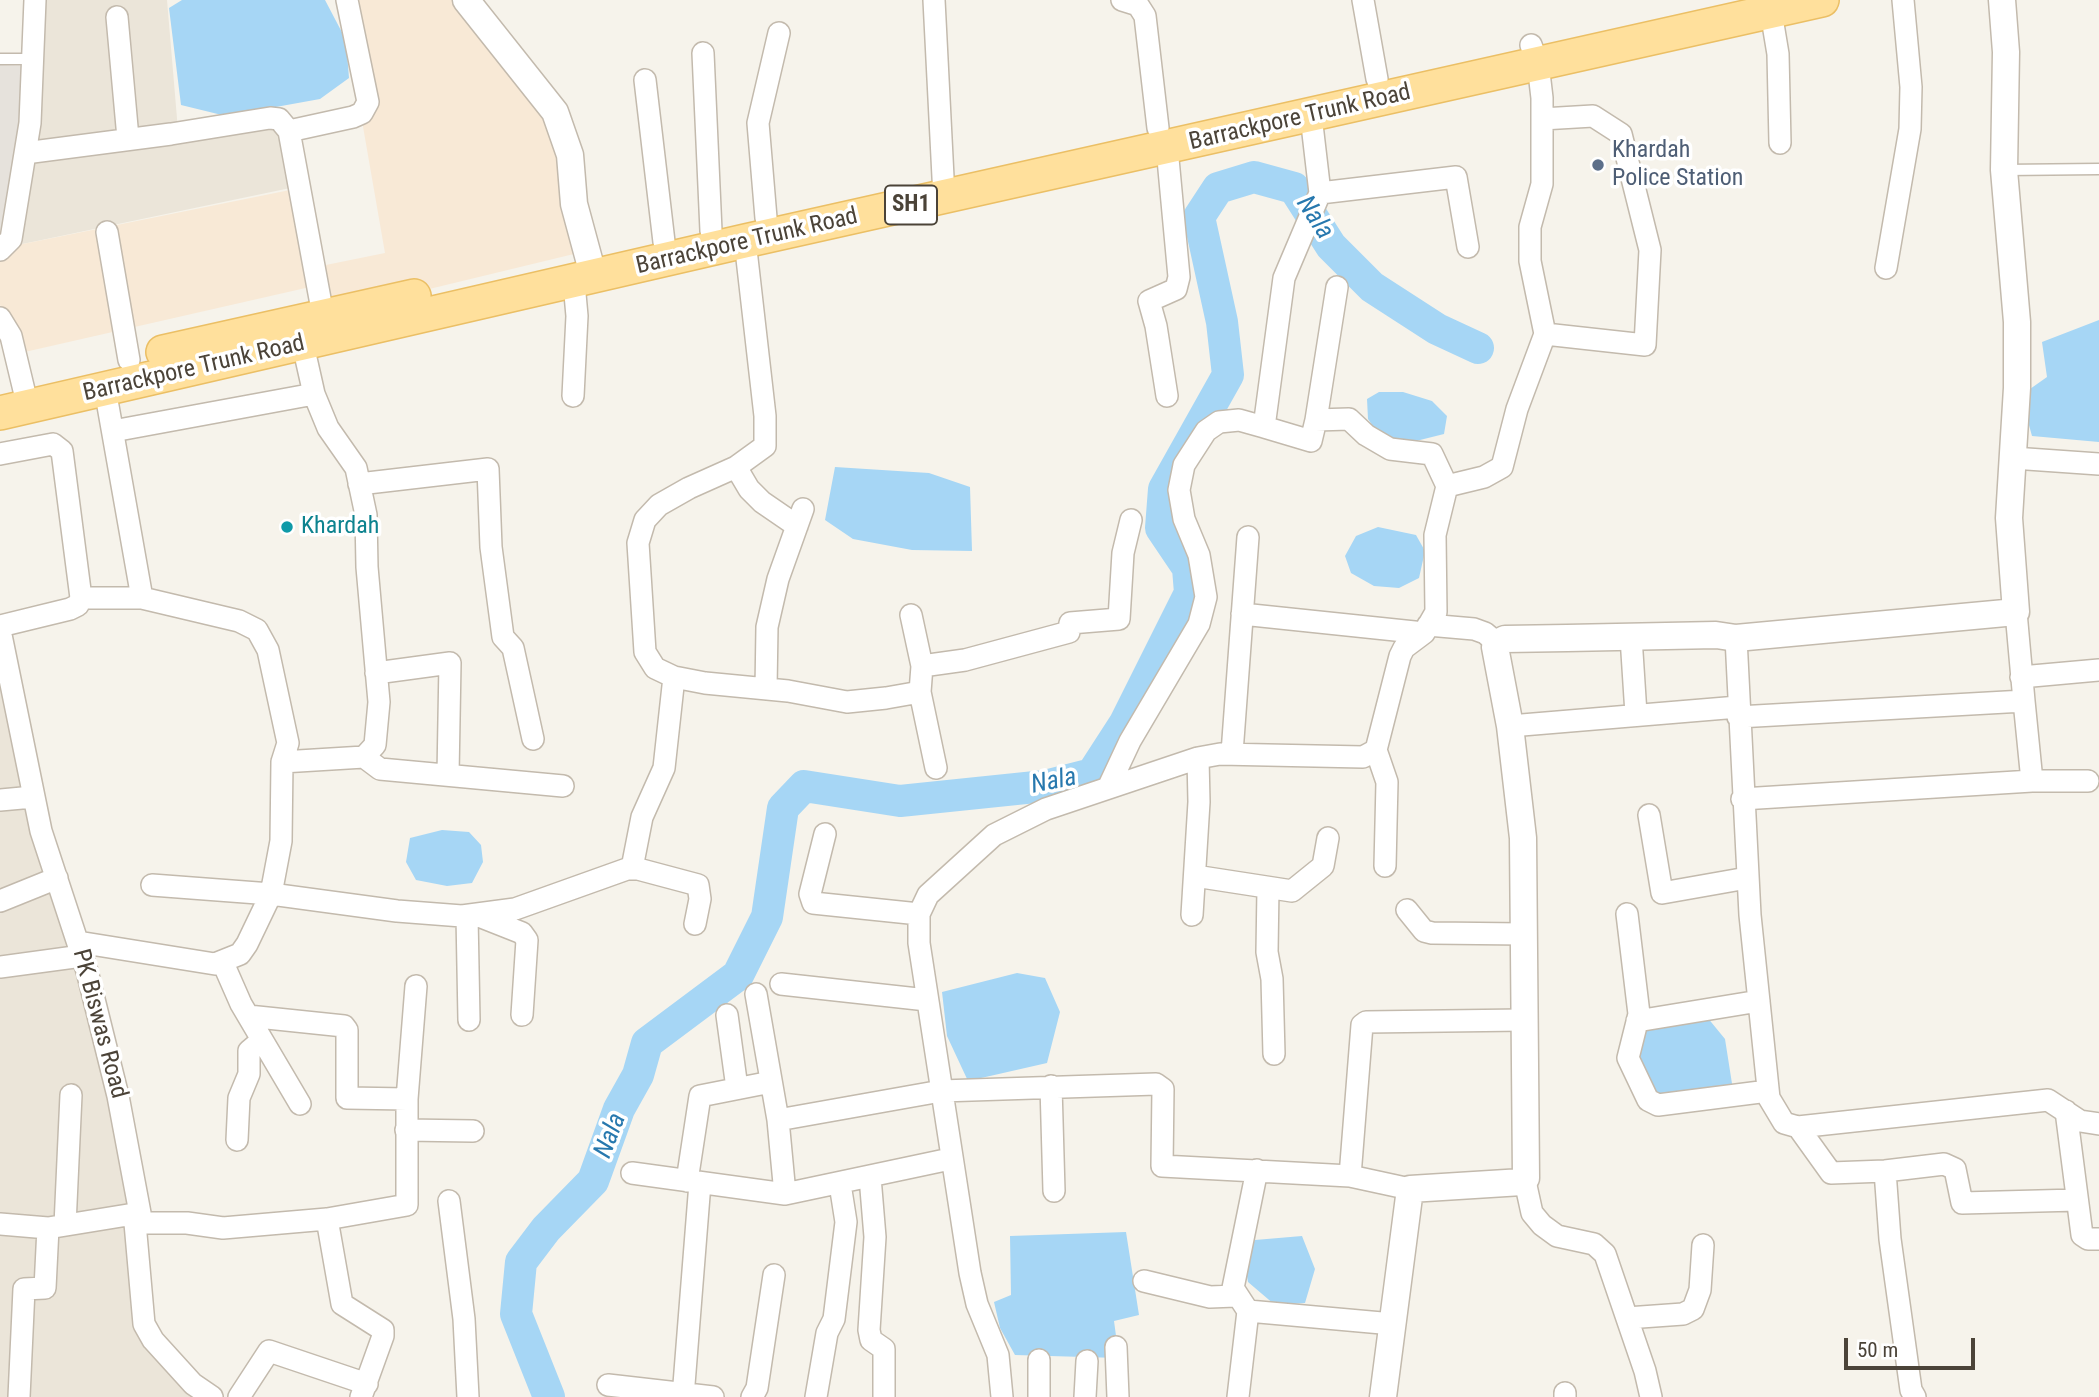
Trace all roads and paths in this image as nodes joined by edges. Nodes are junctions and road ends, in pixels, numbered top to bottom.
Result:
1 (35, 0) edge
2 (347, 0) edge
3 (466, 0) edge
4 (934, 0) edge
5 (1122, 0) edge
6 (1363, 0) edge
7 (1731, 0) edge
8 (1822, 0) edge
9 (1903, 0) edge
10 (2002, 0) edge
11 (1771, 12) junction
12 (117, 17) dead end
13 (779, 33) dead end
14 (702, 53) dead end
15 (1535, 55) junction
16 (0, 59) edge
17 (33, 59) junction
18 (1377, 79) junction
19 (645, 80) dead end
20 (1311, 116) junction
21 (1542, 119) junction
22 (289, 131) junction
23 (128, 138) junction
24 (1162, 138) junction
25 (1780, 143) dead end
26 (25, 153) junction
27 (2099, 169) edge
28 (2004, 170) junction
29 (944, 186) junction
30 (1320, 193) junction
31 (711, 230) junction
32 (756, 230) junction
33 (107, 232) dead end
34 (664, 242) junction
35 (1468, 247) dead end
36 (0, 250) edge
37 (1886, 268) dead end
38 (586, 273) junction
39 (1337, 287) dead end
40 (323, 315) junction
41 (0, 318) edge
42 (1545, 334) junction
43 (303, 345) junction
44 (129, 360) junction
45 (105, 389) junction
46 (314, 394) junction
47 (573, 396) dead end
48 (1167, 396) dead end
49 (12, 399) edge
50 (1316, 419) junction
51 (1264, 427) junction
52 (113, 431) junction
53 (0, 454) edge
54 (2013, 458) junction
55 (2099, 464) edge
56 (736, 467) junction
57 (359, 484) junction
58 (1447, 485) junction
59 (1131, 520) dead end
60 (1248, 537) dead end
61 (81, 598) junction
62 (142, 598) junction
63 (2016, 612) junction
64 (1242, 614) junction
65 (911, 615) dead end
66 (0, 628) edge
67 (1426, 629) junction
68 (1631, 637) junction
69 (1736, 638) junction
70 (1497, 643) junction
71 (922, 666) junction
72 (2099, 670) edge
73 (376, 673) junction
74 (674, 677) junction
75 (2021, 677) junction
76 (766, 689) junction
77 (5, 690) edge
78 (920, 692) junction
79 (2024, 701) junction
80 (1738, 712) junction
81 (1636, 714) junction
82 (1510, 726) junction
83 (533, 739) dead end
84 (1376, 750) junction
85 (1233, 753) junction
86 (364, 757) junction
87 (1198, 758) junction
88 (282, 762) junction
89 (936, 768) dead end
90 (448, 775) junction
91 (2032, 781) junction
92 (2088, 781) dead end
93 (563, 786) dead end
94 (1108, 788) junction
95 (33, 797) junction
96 (1742, 799) junction
97 (0, 800) edge
98 (1649, 815) dead end
99 (825, 834) dead end
100 (1328, 838) dead end
101 (1385, 866) dead end
102 (632, 868) junction
103 (1195, 876) junction
104 (57, 878) junction
105 (1747, 878) junction
106 (152, 885) dead end
107 (1268, 888) junction
108 (271, 894) junction
109 (0, 901) edge
110 (1407, 910) dead end
111 (919, 914) junction
112 (1627, 914) dead end
113 (1192, 915) dead end
114 (473, 916) junction
115 (695, 924) dead end
116 (1524, 934) junction
117 (80, 949) junction
118 (223, 963) junction
119 (0, 967) edge
120 (781, 984) dead end
121 (416, 986) dead end
122 (757, 994) dead end
123 (927, 1000) junction
124 (1759, 1001) junction
125 (522, 1015) dead end
126 (727, 1015) dead end
127 (248, 1016) junction
128 (469, 1020) dead end
129 (1523, 1020) junction
130 (1637, 1021) junction
131 (262, 1040) junction
132 (1274, 1054) dead end
133 (771, 1082) junction
134 (1051, 1086) junction
135 (737, 1088) junction
136 (941, 1091) junction
137 (1768, 1091) junction
138 (71, 1095) dead end
139 (407, 1099) junction
140 (300, 1104) dead end
141 (2066, 1111) junction
142 (778, 1120) junction
143 (2099, 1124) edge
144 (1798, 1127) junction
145 (406, 1130) junction
146 (473, 1131) dead end
147 (237, 1140) dead end
148 (950, 1159) junction
149 (1257, 1170) junction
150 (1885, 1171) junction
151 (632, 1172) dead end
152 (1350, 1176) junction
153 (870, 1177) junction
154 (1525, 1181) junction
155 (693, 1182) junction
156 (840, 1184) junction
157 (1409, 1189) junction
158 (1054, 1191) dead end
159 (785, 1194) junction
160 (2077, 1200) junction
161 (449, 1201) dead end
162 (138, 1218) junction
163 (327, 1219) junction
164 (0, 1224) edge
165 (56, 1226) junction
166 (2099, 1239) edge
167 (1703, 1245) dead end
168 (774, 1275) dead end
169 (1144, 1281) dead end
170 (1242, 1304) junction
171 (1626, 1318) junction
172 (1393, 1324) junction
173 (1116, 1347) dead end
174 (1039, 1360) dead end
175 (1087, 1361) dead end
176 (608, 1385) dead end
177 (186, 1387) edge
178 (364, 1391) edge
179 (683, 1395) edge
180 (19, 1397) edge
181 (212, 1397) edge
182 (239, 1397) edge
183 (468, 1397) edge
184 (713, 1397) edge
185 (752, 1397) edge
186 (816, 1397) edge
187 (884, 1397) edge
188 (1002, 1397) edge
189 (1039, 1397) edge
190 (1085, 1397) edge
191 (1118, 1397) edge
192 (1238, 1397) edge
193 (1383, 1397) edge
194 (1651, 1397) edge
195 (1914, 1397) edge

1 - 17 street
2 - 22 street
3 - 38 street
4 - 29 street
5 - 24 street
6 - 18 street
7 - 15 main road, Barrackpore Trunk Road / SH1
8 - 11 main road, Barrackpore Trunk Road / SH1
9 - 37 street
10 - 28 street
11 - 15 main road, Barrackpore Trunk Road / SH1
11 - 25 street
12 - 23 street
13 - 32 street
14 - 31 street
15 - 18 main road, Barrackpore Trunk Road / SH1
15 - 20 main road, Barrackpore Trunk Road / SH1
15 - 21 street
16 - 17 lane
17 - 26 street
18 - 24 main road, Barrackpore Trunk Road / SH1
19 - 34 street
20 - 24 main road, Barrackpore Trunk Road / SH1
20 - 30 street
21 - 42 street
21 - 42 street
22 - 23 street
22 - 40 street
23 - 26 street
24 - 29 main road, Barrackpore Trunk Road / SH1
24 - 48 street
26 - 36 street
27 - 28 lane
28 - 54 street
29 - 32 main road, Barrackpore Trunk Road / SH1
30 - 35 street
30 - 51 street
31 - 32 main road, Barrackpore Trunk Road / SH1
31 - 34 main road, Barrackpore Trunk Road / SH1
32 - 38 main road, Barrackpore Trunk Road / SH1
32 - 56 street
33 - 44 street
34 - 38 main road, Barrackpore Trunk Road / SH1
38 - 40 main road, Barrackpore Trunk Road / SH1
38 - 43 main road, Barrackpore Trunk Road / SH1
38 - 47 street
39 - 50 street
40 - 44 main road, Barrackpore Trunk Road / SH1
41 - 49 street
42 - 58 street
43 - 45 main road, Barrackpore Trunk Road / SH1
43 - 46 street
44 - 49 main road, Barrackpore Trunk Road / SH1
45 - 49 main road, Barrackpore Trunk Road / SH1
45 - 52 street
46 - 52 street
46 - 57 street
50 - 51 street
50 - 58 street
51 - 94 street
52 - 62 street
53 - 61 street
54 - 55 street
54 - 63 street
56 - 74 street
56 - 76 street
57 - 73 street
57 - 83 street
58 - 67 street
59 - 71 street
60 - 64 street
61 - 62 street
61 - 66 street
62 - 88 street
63 - 69 street
63 - 75 street
64 - 67 street
64 - 85 street
65 - 71 street
66 - 77 street, PK Biswas Road
67 - 70 street
67 - 84 street
68 - 69 street
68 - 70 street
68 - 81 street
69 - 80 street
70 - 82 street
71 - 78 street
72 - 75 street
73 - 86 street
73 - 90 street
74 - 76 street
74 - 102 street
75 - 79 street
76 - 78 street
77 - 95 street, PK Biswas Road
78 - 89 street
79 - 80 street
79 - 91 street
80 - 81 street
80 - 96 street
81 - 82 street
82 - 116 street
84 - 85 street
84 - 101 street
85 - 87 street
86 - 88 street
86 - 90 street
87 - 94 street
87 - 103 street
88 - 108 street
90 - 93 street
91 - 92 street
91 - 96 street
94 - 111 street
95 - 97 street
95 - 104 street, PK Biswas Road
96 - 105 street
98 - 105 street
99 - 111 street
100 - 107 street
102 - 114 street
102 - 115 street
103 - 107 street
103 - 113 street
104 - 109 street
104 - 117 street, PK Biswas Road
105 - 124 street
106 - 108 street
107 - 132 street
108 - 114 street
108 - 118 street
110 - 116 street
111 - 123 street
112 - 130 street
114 - 125 street
114 - 128 street
116 - 129 street
117 - 118 street
117 - 119 street
117 - 162 street, PK Biswas Road
118 - 127 street
120 - 123 street
121 - 139 street
122 - 133 street
123 - 136 street
124 - 130 street
124 - 137 street
126 - 135 street
127 - 131 street
127 - 139 street
129 - 152 street
129 - 154 street
130 - 137 street
131 - 140 street
131 - 147 street
133 - 135 street
133 - 142 street
134 - 136 street
134 - 149 street
134 - 158 street
135 - 155 street
136 - 142 street
136 - 148 street
137 - 144 street
138 - 165 street
139 - 145 street
141 - 143 street
141 - 144 street
141 - 160 street
142 - 159 street
144 - 150 street
145 - 146 street
145 - 163 street
148 - 153 street
148 - 188 street
149 - 152 street
149 - 170 street
150 - 160 street
150 - 195 street
151 - 155 street
152 - 157 street
153 - 156 street
153 - 187 street
154 - 157 street
154 - 171 street
155 - 159 street
155 - 179 street
156 - 159 street
156 - 186 street
157 - 172 street
160 - 166 street
161 - 183 street
162 - 163 street
162 - 165 street
162 - 177 street, PK Biswas Road
163 - 178 street
164 - 165 street
165 - 180 street
167 - 171 street
168 - 185 street
169 - 170 street
170 - 172 street
170 - 192 street
171 - 194 street
172 - 193 street
173 - 191 street
174 - 189 street
175 - 190 street
176 - 179 street
177 - 181 street, PK Biswas Road
178 - 182 street
179 - 184 street

